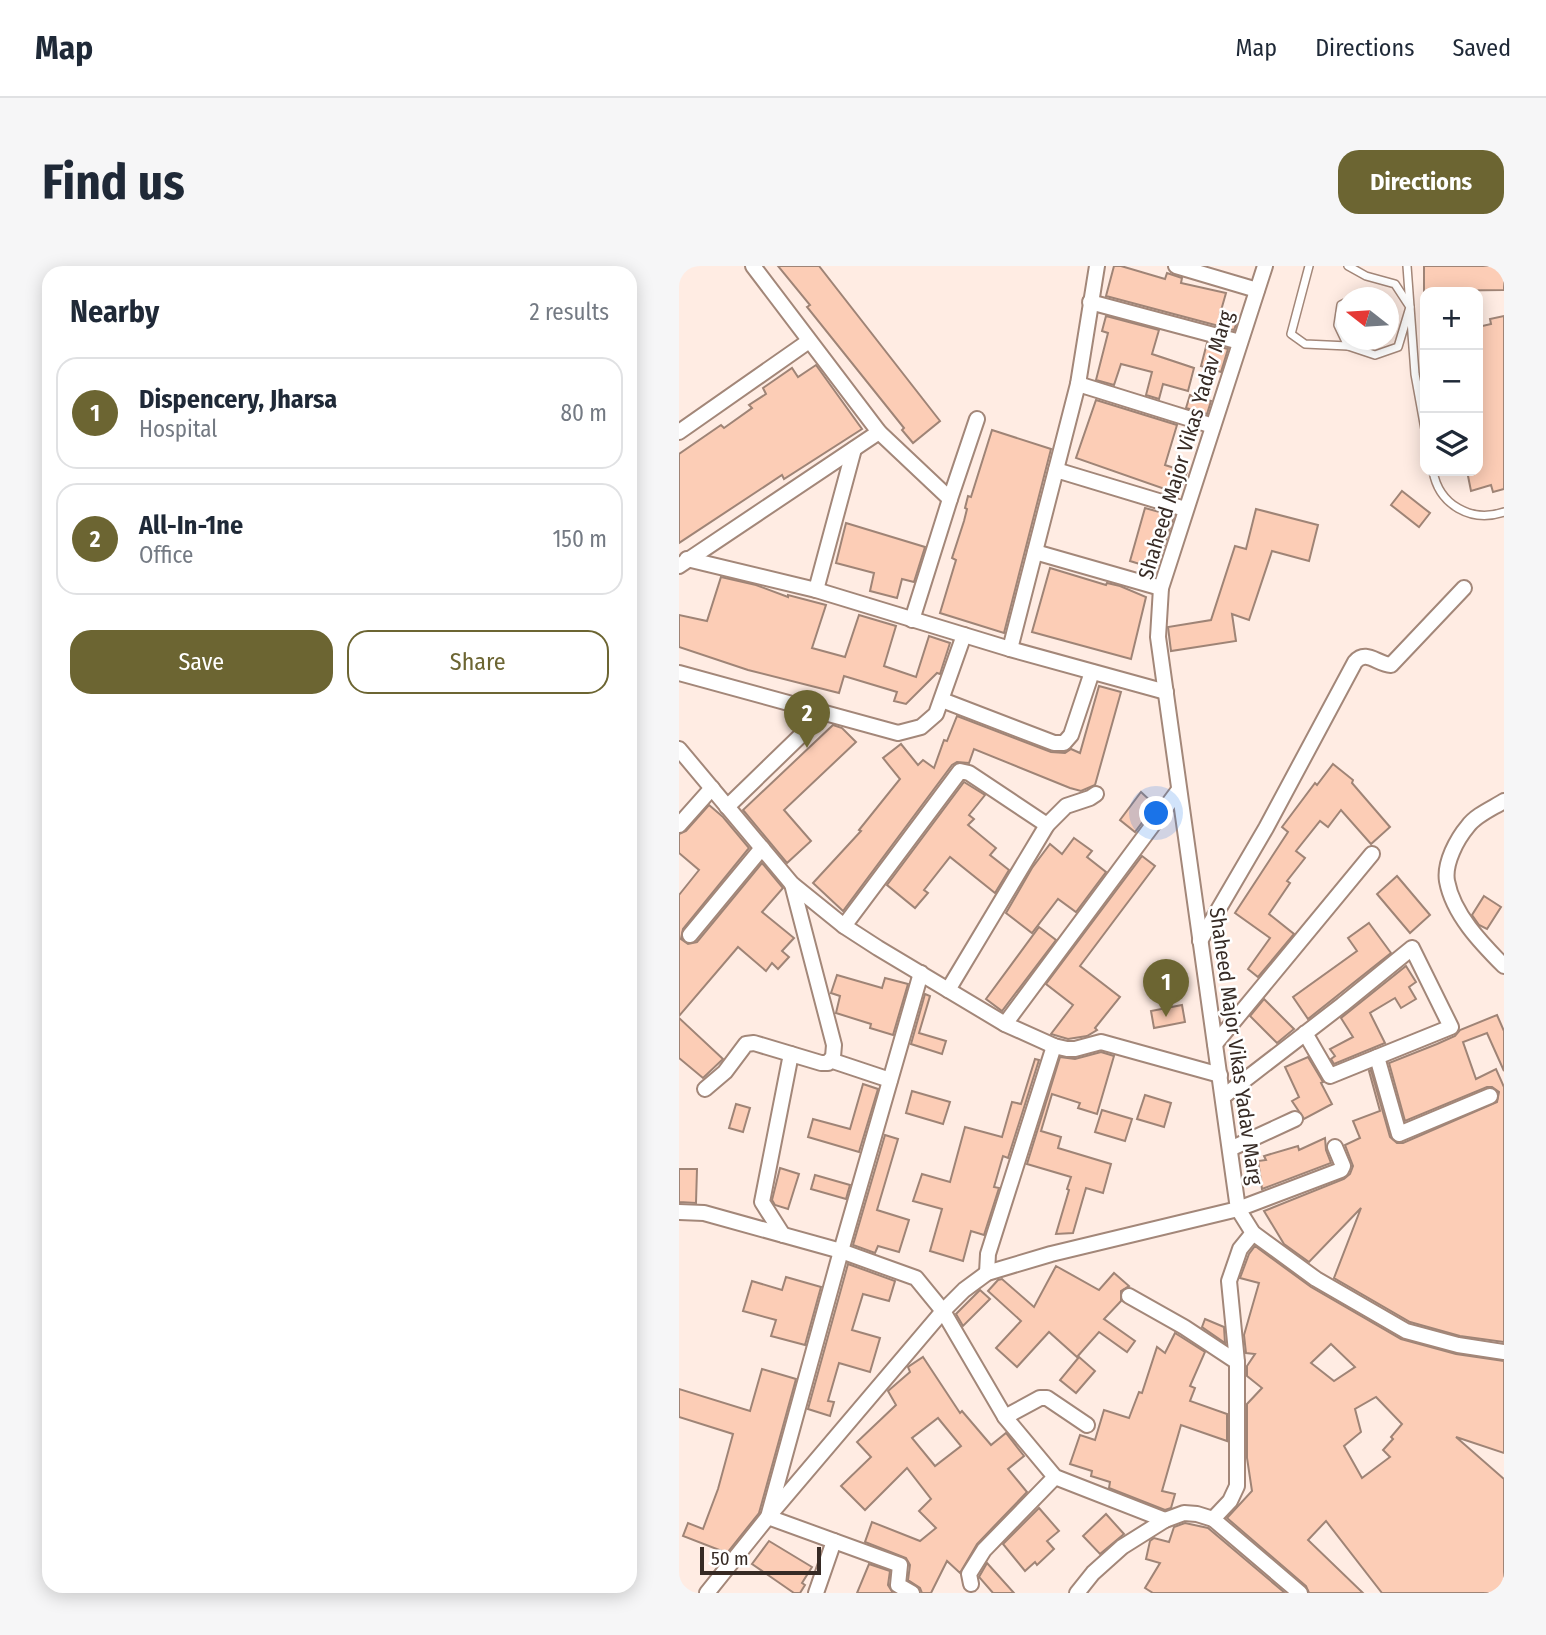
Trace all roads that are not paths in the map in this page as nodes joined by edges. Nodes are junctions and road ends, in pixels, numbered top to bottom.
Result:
1 (753, 266) edge
2 (1097, 266) edge
3 (1176, 266) edge
4 (1265, 266) edge
5 (1309, 266) edge
6 (1348, 266) edge
7 (1407, 266) edge
8 (1257, 290) junction
9 (1090, 302) junction
10 (1410, 307) junction
11 (809, 341) junction
12 (1240, 342) junction
13 (1399, 344) edge
14 (1336, 345) edge
15 (1360, 350) edge
16 (1389, 350) edge
17 (1078, 384) junction
18 (1422, 413) edge
19 (977, 419) dead end
20 (1213, 426) junction
21 (679, 432) edge
22 (879, 432) junction
23 (854, 449) junction
24 (1056, 470) junction
25 (1434, 476) edge
26 (950, 499) junction
27 (1185, 509) junction
28 (1504, 512) edge
29 (1035, 552) junction
30 (683, 562) edge
31 (1161, 588) junction
32 (1464, 588) dead end
33 (816, 590) junction
34 (912, 620) junction
35 (964, 635) junction
36 (1010, 649) junction
37 (1092, 672) junction
38 (679, 673) edge
39 (1166, 692) junction
40 (942, 700) junction
41 (824, 713) junction
42 (679, 749) edge
43 (712, 788) junction
44 (1178, 791) junction
45 (1096, 794) dead end
46 (1504, 801) edge
47 (727, 807) junction
48 (679, 825) edge
49 (1047, 825) junction
50 (762, 848) junction
51 (1372, 854) dead end
52 (792, 884) junction
53 (844, 926) junction
54 (690, 935) dead end
55 (1200, 941) junction
56 (1504, 966) edge
57 (921, 973) junction
58 (948, 990) junction
59 (1005, 1024) junction
60 (1305, 1033) junction
61 (1215, 1044) junction
62 (1054, 1045) junction
63 (791, 1054) junction
64 (1377, 1057) junction
65 (830, 1060) junction
66 (1220, 1075) junction
67 (890, 1080) junction
68 (705, 1089) dead end
69 (1224, 1096) junction
70 (1490, 1096) dead end
71 (1295, 1119) dead end
72 (1335, 1147) dead end
73 (1230, 1149) junction
74 (1238, 1209) junction
75 (679, 1212) edge
76 (1253, 1233) junction
77 (783, 1235) junction
78 (841, 1251) junction
79 (987, 1273) junction
80 (1129, 1296) dead end
81 (943, 1311) junction
82 (1504, 1352) edge
83 (1237, 1362) junction
84 (1005, 1417) junction
85 (1087, 1424) dead end
86 (1055, 1477) junction
87 (768, 1517) junction
88 (1213, 1519) junction
89 (1165, 1520) junction
90 (834, 1541) junction
91 (971, 1584) dead end
92 (707, 1593) edge
93 (816, 1593) edge
94 (912, 1593) edge
95 (1077, 1593) edge
96 (1300, 1593) edge

1 - 11 street
2 - 9 street
3 - 8 street
4 - 8 street, Shaheed Major Vikas Yadav Marg
5 - 14 lane
6 - 10 lane
7 - 10 lane
8 - 12 street, Shaheed Major Vikas Yadav Marg
9 - 12 street
9 - 17 street
10 - 13 lane
10 - 18 lane
11 - 21 street
11 - 22 street
12 - 20 street, Shaheed Major Vikas Yadav Marg
15 - 16 lane
17 - 20 street
17 - 24 street
19 - 26 street
20 - 27 street, Shaheed Major Vikas Yadav Marg
22 - 23 street
22 - 26 street
23 - 30 street
23 - 33 street
24 - 27 street
24 - 29 street
25 - 28 lane
26 - 34 street
27 - 31 street, Shaheed Major Vikas Yadav Marg
29 - 31 street
29 - 36 street
30 - 33 street
31 - 39 street, Shaheed Major Vikas Yadav Marg
32 - 55 street
33 - 34 street
34 - 35 street
35 - 36 street
35 - 40 street
36 - 37 street
37 - 39 street
37 - 40 street
38 - 41 street
39 - 44 street, Shaheed Major Vikas Yadav Marg
40 - 41 street
41 - 47 street
42 - 43 street
43 - 47 street
43 - 48 street
44 - 55 street, Shaheed Major Vikas Yadav Marg
44 - 59 street
45 - 49 street
46 - 56 street
47 - 50 street
49 - 53 street
49 - 58 street
50 - 52 street
50 - 54 street
51 - 61 street
52 - 53 street
52 - 65 street
53 - 57 street
55 - 61 street, Shaheed Major Vikas Yadav Marg
57 - 58 street
57 - 67 street
58 - 59 street
59 - 62 street
60 - 64 street
60 - 64 street
60 - 69 street
61 - 66 street, Shaheed Major Vikas Yadav Marg
62 - 66 street
62 - 79 street
63 - 65 street
63 - 68 street
63 - 77 street
64 - 70 street
65 - 67 street
66 - 69 street, Shaheed Major Vikas Yadav Marg
67 - 78 street
69 - 73 street, Shaheed Major Vikas Yadav Marg
71 - 73 street
72 - 74 street
73 - 74 street, Shaheed Major Vikas Yadav Marg
74 - 76 street
74 - 79 street, Shaheed Major Vikas Yadav Marg
75 - 77 street
76 - 82 street
76 - 83 street
77 - 78 street
78 - 81 street
78 - 87 street
79 - 81 street, Shaheed Major Vikas Yadav Marg
80 - 83 street
81 - 84 street
81 - 87 street, Shaheed Major Vikas Yadav Marg
83 - 88 street
84 - 85 street
84 - 86 street
86 - 89 street
86 - 91 street
87 - 90 street
87 - 92 street, Shaheed Major Vikas Yadav Marg
88 - 89 street
88 - 96 street
89 - 95 street
90 - 93 street
90 - 94 street

